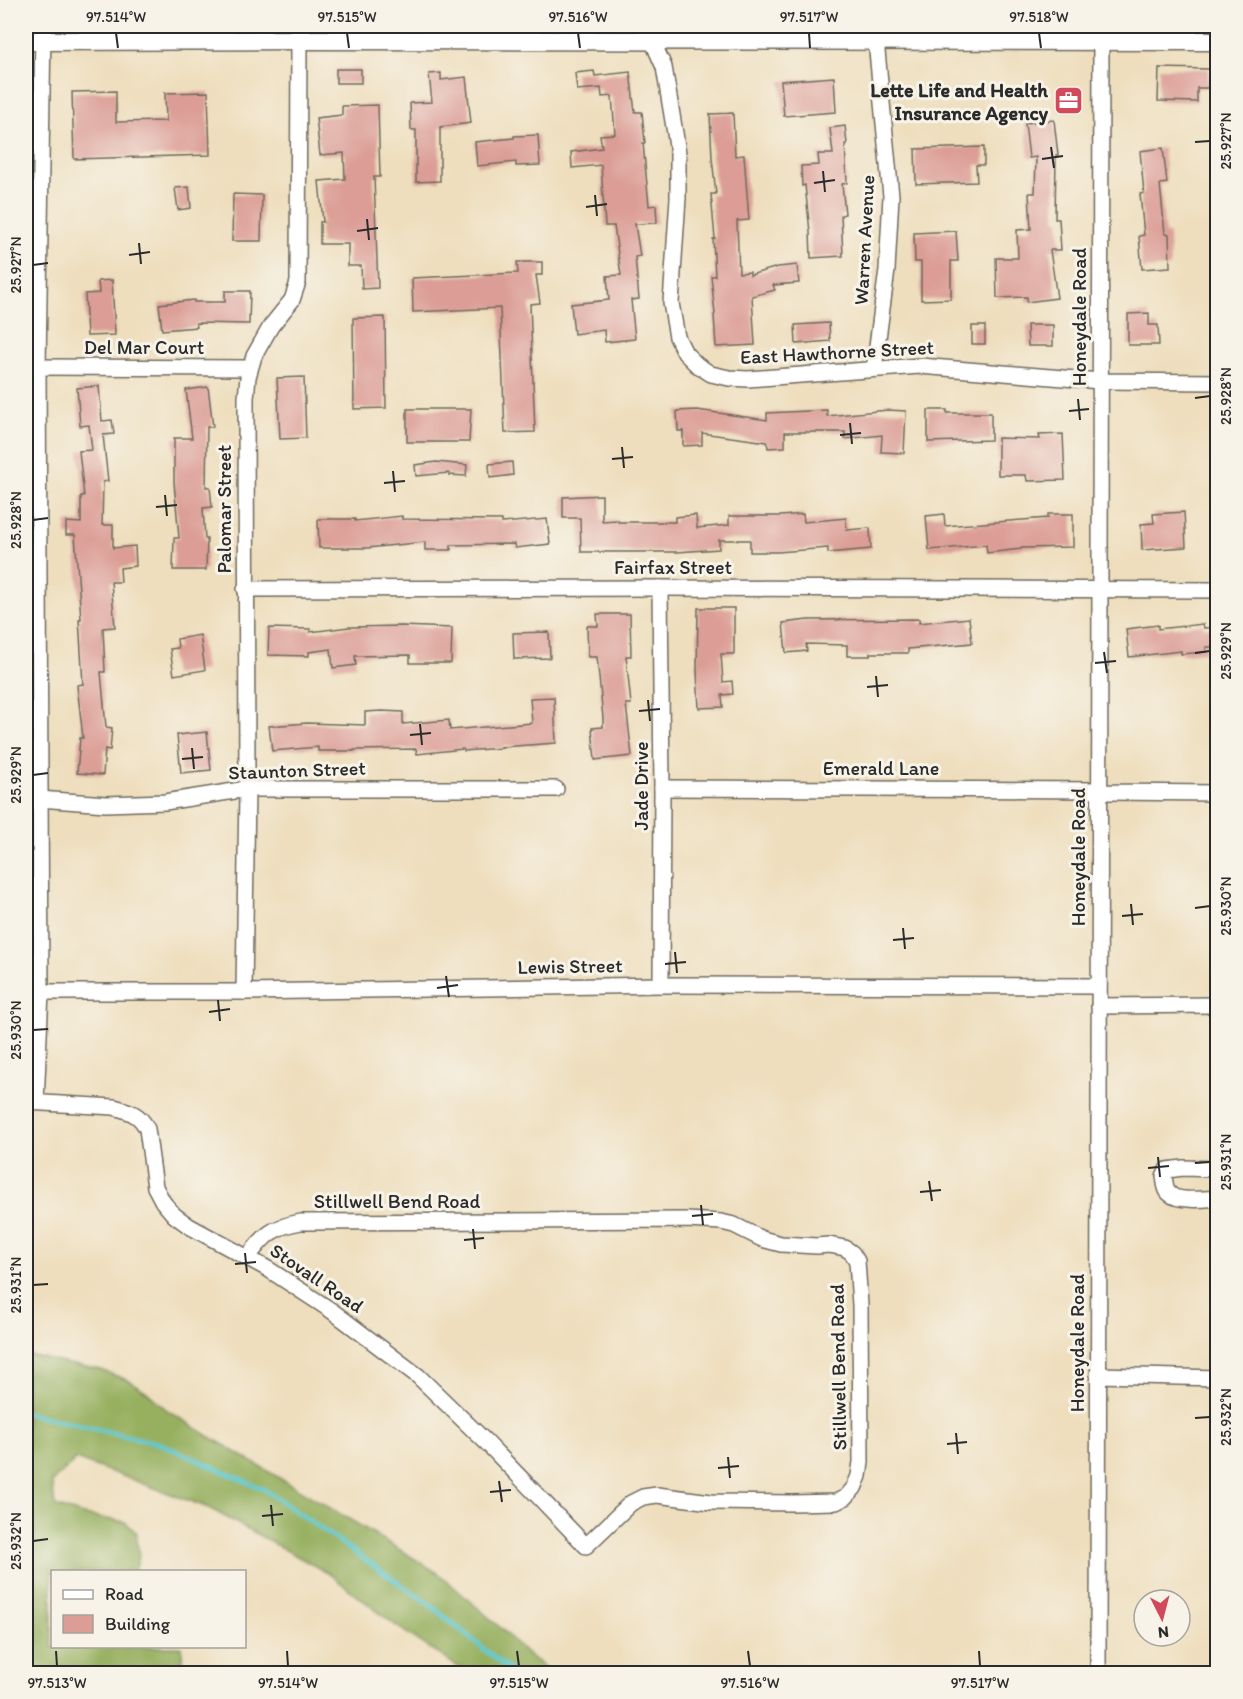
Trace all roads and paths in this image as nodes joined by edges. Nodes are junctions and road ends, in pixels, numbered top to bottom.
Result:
1 (648, 33) edge
2 (1101, 33) edge
3 (37, 36) edge
4 (299, 40) junction
5 (876, 41) junction
6 (1218, 41) edge
7 (38, 367) junction
8 (250, 368) junction
9 (874, 369) junction
10 (1100, 381) junction
11 (1218, 382) edge
12 (660, 588) junction
13 (245, 589) junction
14 (1100, 589) junction
15 (1218, 590) edge
16 (662, 788) junction
17 (247, 789) junction
18 (556, 789) dead end
19 (1099, 790) junction
20 (1218, 793) edge
21 (39, 799) junction
22 (661, 985) junction
23 (1099, 986) junction
24 (41, 992) junction
25 (244, 992) junction
26 (1218, 1005) edge
27 (1099, 1006) junction
28 (31, 1102) edge
29 (1218, 1169) edge
30 (1218, 1198) edge
31 (248, 1257) junction
32 (1098, 1375) junction
33 (1218, 1378) edge
34 (586, 1546) joint
35 (1098, 1674) edge

1 - 4 main road
1 - 5 main road
1 - 9 street, East Hawthorne Street
2 - 5 main road
2 - 6 main road
2 - 10 street, Honeydale Road
3 - 4 main road
3 - 7 street
4 - 8 street, Palomar Street
5 - 9 street, Warren Avenue
7 - 8 street, Del Mar Court
7 - 21 street
8 - 13 street, Palomar Street
9 - 10 street, East Hawthorne Street
10 - 11 street, East Hawthorne Street
10 - 14 street, Honeydale Road
12 - 13 street, Fairfax Street
12 - 14 street, Fairfax Street
12 - 16 street, Jade Drive
13 - 17 street, Palomar Street
14 - 15 street, Fairfax Street
14 - 19 street, Honeydale Road
16 - 19 street, Emerald Lane
16 - 22 street, Jade Drive
17 - 18 street, Staunton Street
17 - 21 street, Staunton Street
17 - 25 street, Palomar Street
19 - 20 street, Emerald Lane
19 - 23 street, Honeydale Road
21 - 24 street
22 - 23 street, Lewis Street
22 - 25 street, Lewis Street
23 - 27 street, Honeydale Road
24 - 25 street, Lewis Street
24 - 28 street
26 - 27 street
27 - 32 street, Honeydale Road
28 - 31 street, Stovall Road
29 - 30 street
31 - 34 street, Stovall Road
31 - 34 street, Stillwell Bend Road
32 - 33 street
32 - 35 street, Honeydale Road

